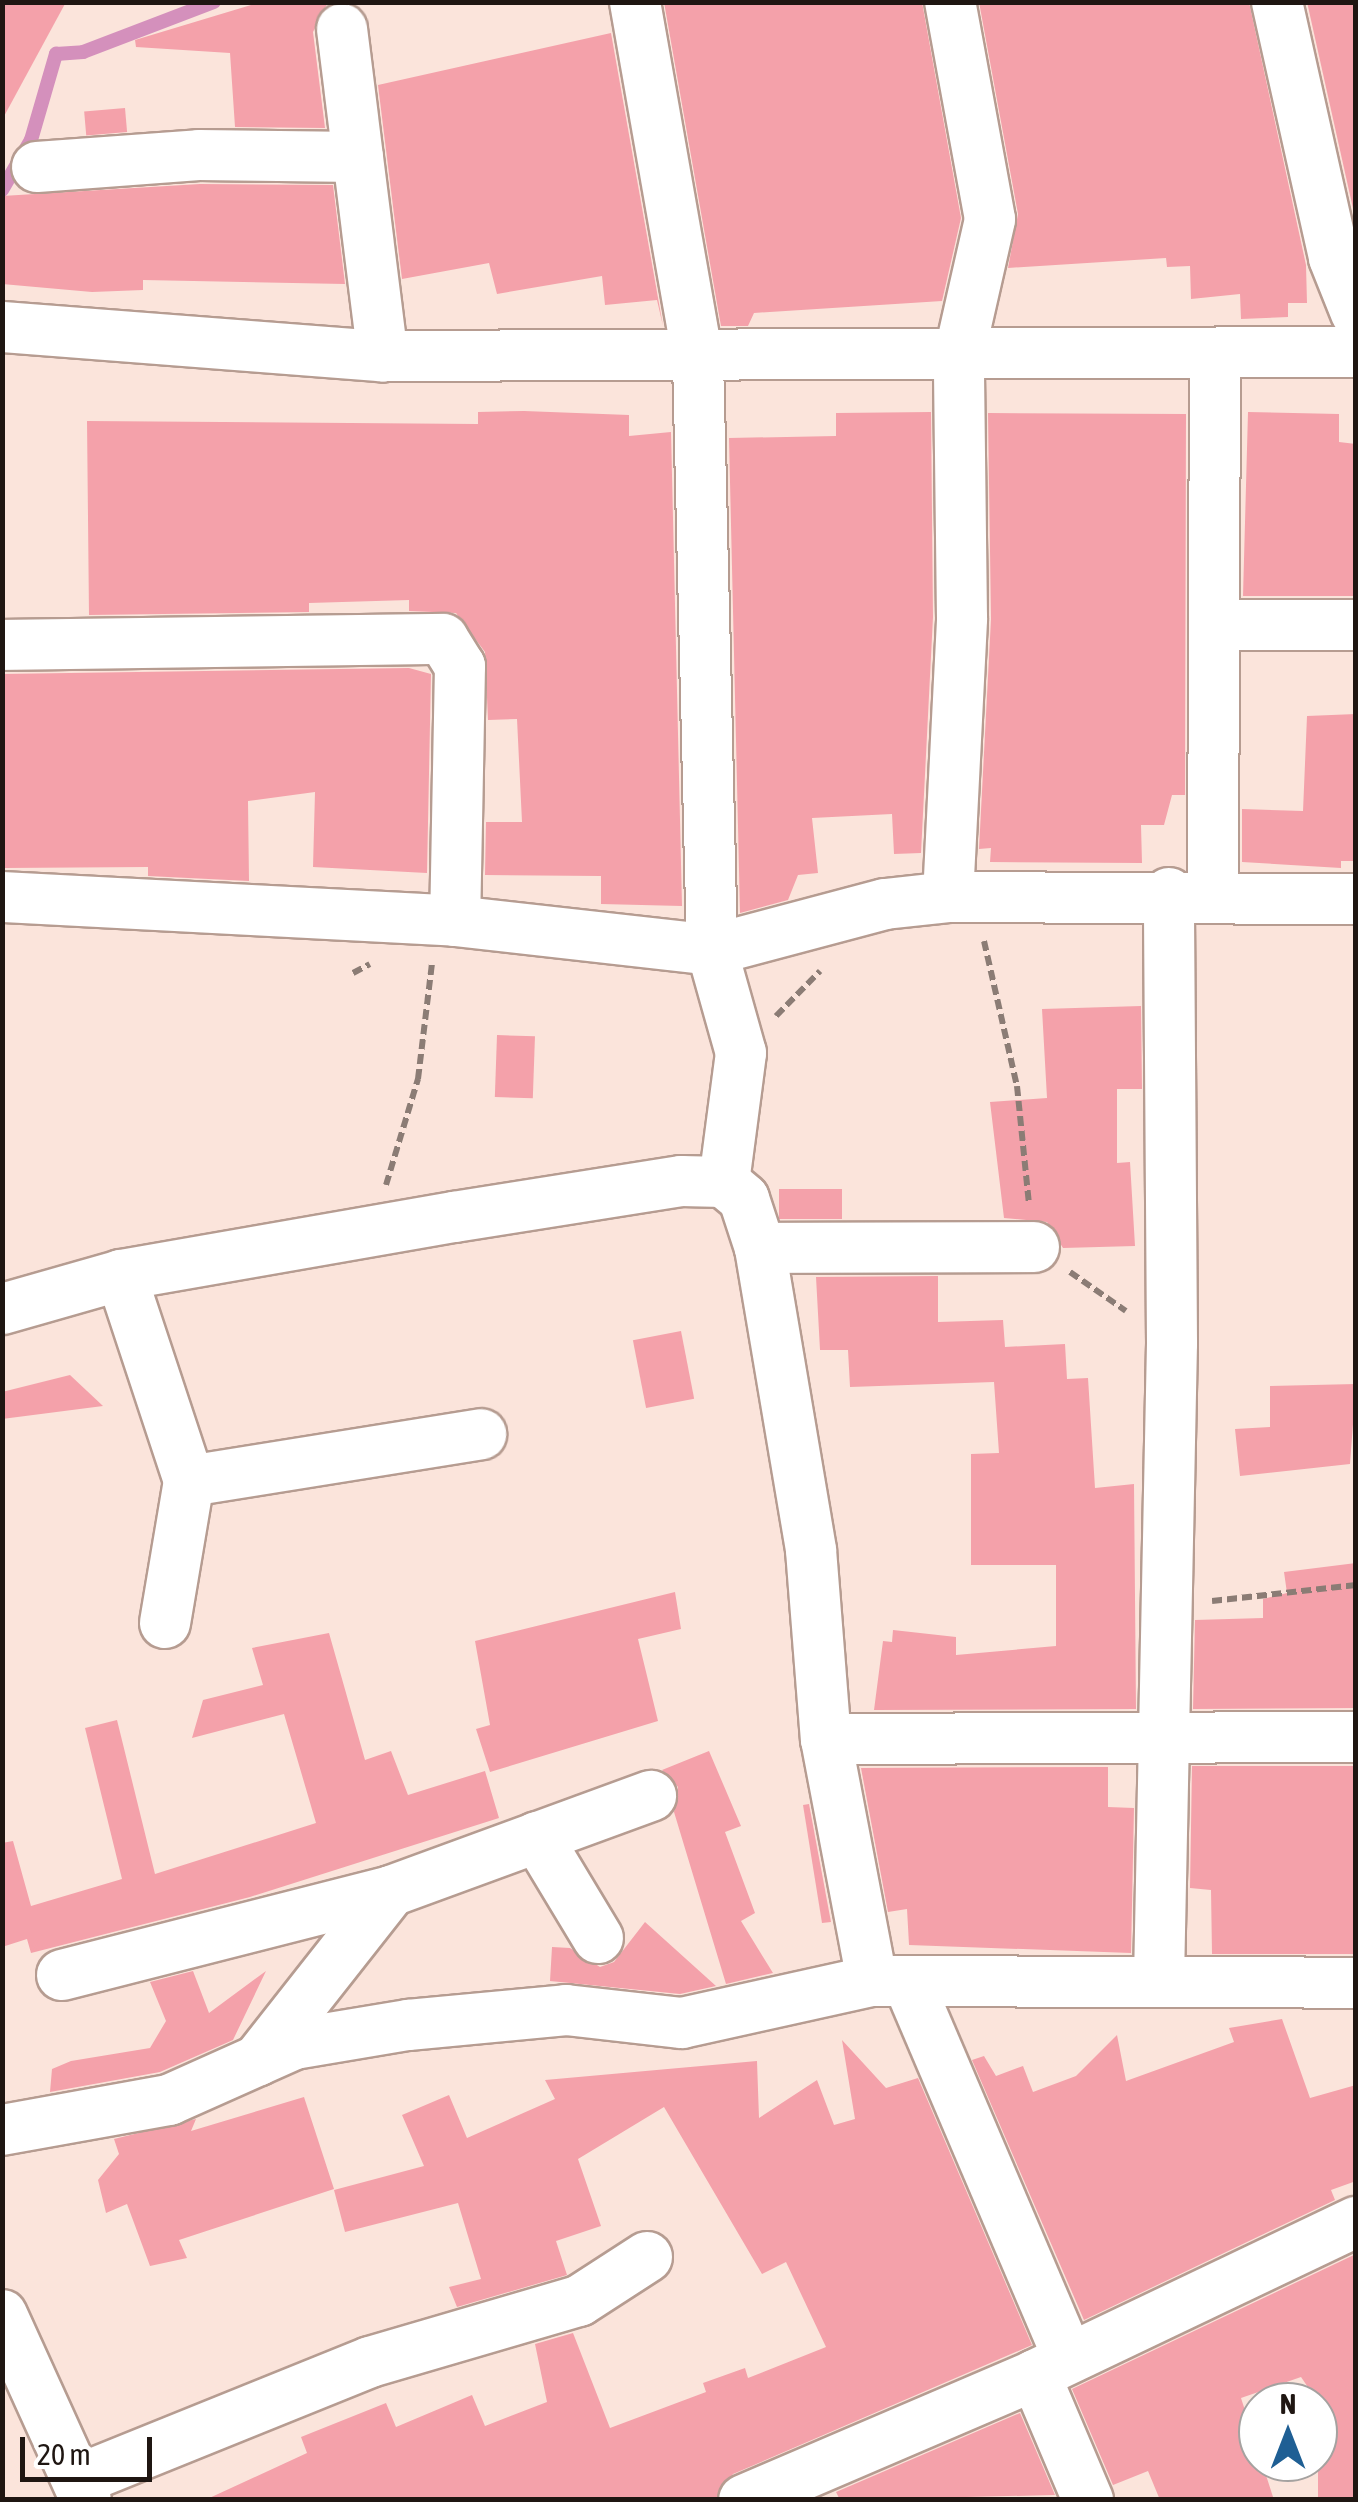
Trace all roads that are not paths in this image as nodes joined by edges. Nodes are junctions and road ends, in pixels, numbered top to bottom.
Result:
1 (636, 2) edge
2 (950, 2) edge
3 (1276, 2) edge
4 (342, 29) dead end
5 (358, 157) junction
6 (37, 168) dead end
7 (1356, 312) edge
8 (2, 326) edge
9 (1356, 352) edge
10 (1216, 355) junction
11 (383, 356) junction
12 (958, 356) junction
13 (698, 360) junction
14 (1356, 625) edge
15 (1214, 626) junction
16 (2, 645) edge
17 (1191, 894) junction
18 (2, 897) edge
19 (960, 897) junction
20 (1356, 899) edge
21 (455, 921) junction
22 (712, 950) junction
23 (724, 1182) junction
24 (1034, 1247) road end
25 (760, 1248) junction
26 (121, 1276) junction
27 (2, 1308) edge
28 (481, 1434) dead end
29 (189, 1481) junction
30 (165, 1623) dead end
31 (1356, 1737) edge
32 (826, 1738) junction
33 (1161, 1742) junction
34 (650, 1796) dead end
35 (537, 1838) junction
36 (391, 1890) junction
37 (598, 1938) dead end
38 (62, 1975) dead end
39 (1159, 1980) junction
40 (890, 1982) junction
41 (1356, 1983) edge
42 (257, 2061) junction
43 (2, 2130) edge
44 (1356, 2222) edge
45 (647, 2257) dead end
46 (2, 2315) edge
47 (1052, 2366) junction
48 (2, 2427) edge
49 (53, 2434) junction
50 (82, 2490) edge
51 (744, 2500) edge
52 (1088, 2500) edge

1 - 13 street
2 - 12 street
3 - 7 street
4 - 5 street
5 - 6 street
5 - 11 street
8 - 11 street
9 - 10 street
10 - 12 street
10 - 15 street
11 - 13 street
12 - 13 street
12 - 19 street
13 - 22 street
14 - 15 street
15 - 17 street
16 - 21 street
17 - 19 street
17 - 20 street
17 - 33 street
18 - 21 street
19 - 22 street
21 - 22 street
22 - 23 street
23 - 25 street
23 - 26 street
24 - 25 street
25 - 32 street
26 - 27 street
26 - 29 street
28 - 29 street
29 - 30 street
31 - 33 street
32 - 33 street
32 - 40 street
33 - 39 street
34 - 35 street
35 - 36 street
35 - 37 street
36 - 38 street
36 - 42 street
39 - 40 street
39 - 41 street
40 - 42 street
40 - 47 street
42 - 43 street
44 - 47 street
45 - 50 street
46 - 49 street
47 - 51 street
47 - 52 street
48 - 49 street
49 - 50 street

